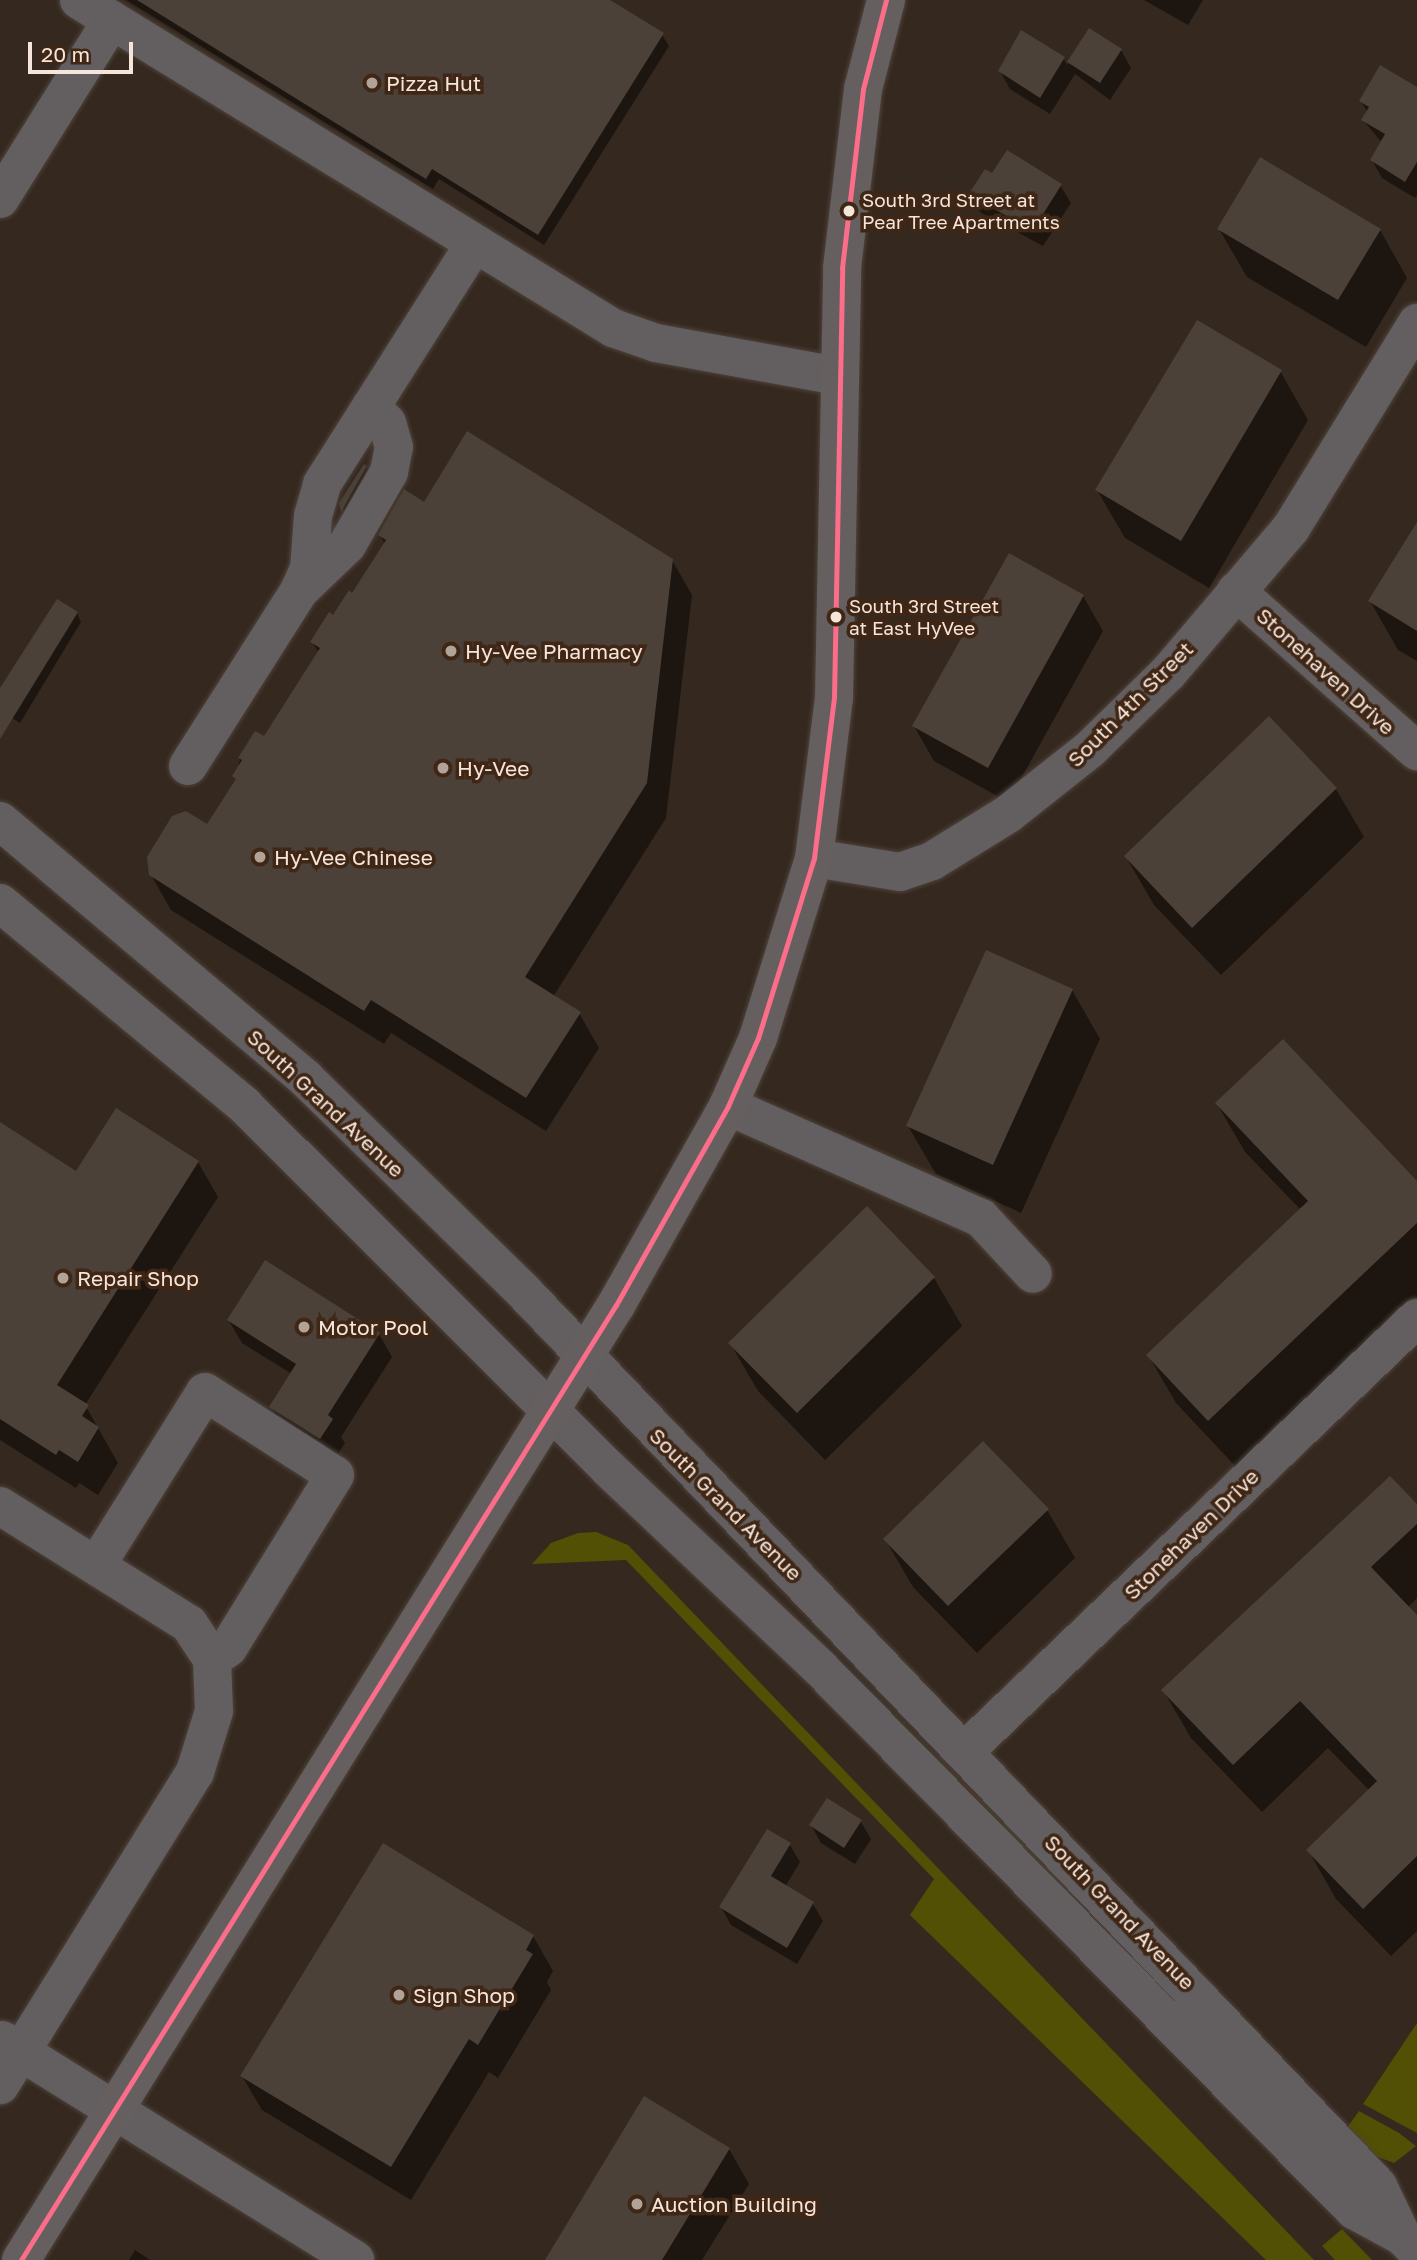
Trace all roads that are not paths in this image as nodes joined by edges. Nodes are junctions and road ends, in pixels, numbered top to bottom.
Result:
1 (79, 0) edge
2 (886, 0) edge
3 (112, 20) junction
4 (0, 199) edge
5 (475, 243) junction
6 (1417, 323) edge
7 (837, 376) junction
8 (371, 407) junction
9 (299, 591) junction
10 (1236, 591) junction
11 (1417, 751) edge
12 (188, 766) dead end
13 (0, 821) edge
14 (814, 859) junction
15 (0, 903) edge
16 (728, 1106) junction
17 (1033, 1274) dead end
18 (1417, 1318) edge
19 (584, 1357) junction
20 (551, 1412) junction
21 (0, 1506) edge
22 (96, 1566) junction
23 (212, 1659) junction
24 (965, 1751) junction
25 (11, 2046) edge
26 (0, 2085) edge
27 (113, 2109) junction
28 (1412, 2242) edge
29 (21, 2260) edge
30 (355, 2260) edge

1 - 3 street
2 - 7 main road
3 - 4 street
3 - 5 street
5 - 7 street
5 - 8 street
6 - 10 street, South 4th Street
7 - 14 main road
8 - 9 street
8 - 9 street
9 - 12 street
10 - 11 street, Stonehaven Drive
10 - 14 street, South 4th Street
13 - 19 street, South Grand Avenue
14 - 16 main road
15 - 20 street, South Grand Avenue
16 - 17 street
16 - 19 main road
18 - 24 street, Stonehaven Drive
19 - 20 main road
19 - 24 street, South Grand Avenue
20 - 27 main road
20 - 28 street, South Grand Avenue
21 - 22 street
22 - 23 street
22 - 23 street
23 - 25 street
24 - 28 street, South Grand Avenue
25 - 26 street
25 - 27 street
27 - 29 main road
27 - 30 street

